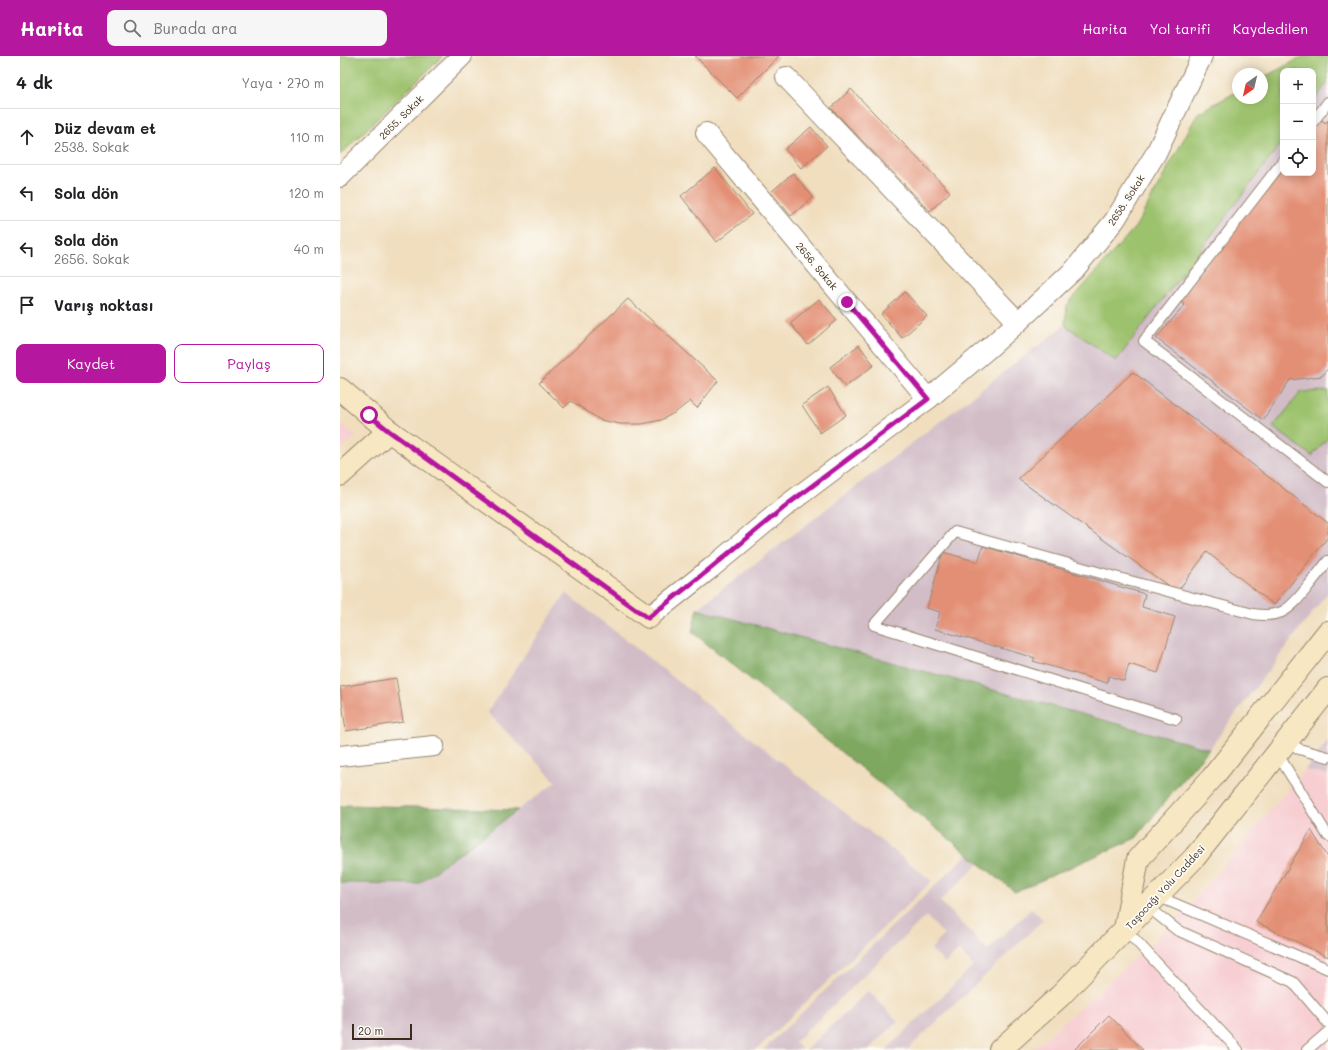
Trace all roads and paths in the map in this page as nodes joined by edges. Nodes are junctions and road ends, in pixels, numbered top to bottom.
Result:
1 (462, 56) edge
2 (1202, 56) edge
3 (786, 77) dead end
4 (1328, 102) edge
5 (1316, 118) edge
6 (706, 133) dead end
7 (1280, 165) edge
8 (340, 177) edge
9 (1018, 322) junction
10 (340, 389) edge
11 (928, 399) junction
12 (389, 431) junction
13 (340, 475) edge
14 (1328, 482) edge
15 (1328, 561) edge
16 (648, 618) joint
17 (1328, 632) edge
18 (1328, 690) edge
19 (1176, 719) dead end
20 (434, 746) dead end
21 (1282, 747) junction
22 (340, 756) edge
23 (1328, 757) edge
24 (1328, 836) edge
25 (1152, 901) junction
26 (1125, 929) junction
27 (1328, 969) edge
28 (1328, 1023) edge
29 (1328, 1032) edge
30 (1000, 1050) edge
31 (1238, 1050) edge
32 (1307, 1050) edge

1 - 8 street, 2655. Sokak
2 - 9 street, 2658. Sokak
3 - 9 street
4 - 5 lane
6 - 11 street, 2656. Sokak
7 - 14 lane
9 - 11 street, 2658. Sokak
10 - 12 main road
11 - 16 street, 2658. Sokak
12 - 13 main road
12 - 16 main road
15 - 19 lane
17 - 26 main road
18 - 21 main road, Taşocağı Yolu Caddesi
20 - 22 street
21 - 23 lane
21 - 24 lane
21 - 25 main road, Taşocağı Yolu Caddesi
25 - 26 main road, Taşocağı Yolu Caddesi
25 - 27 lane
25 - 28 lane
26 - 30 main road, Taşocağı Yolu Caddesi
26 - 31 lane
29 - 32 lane

